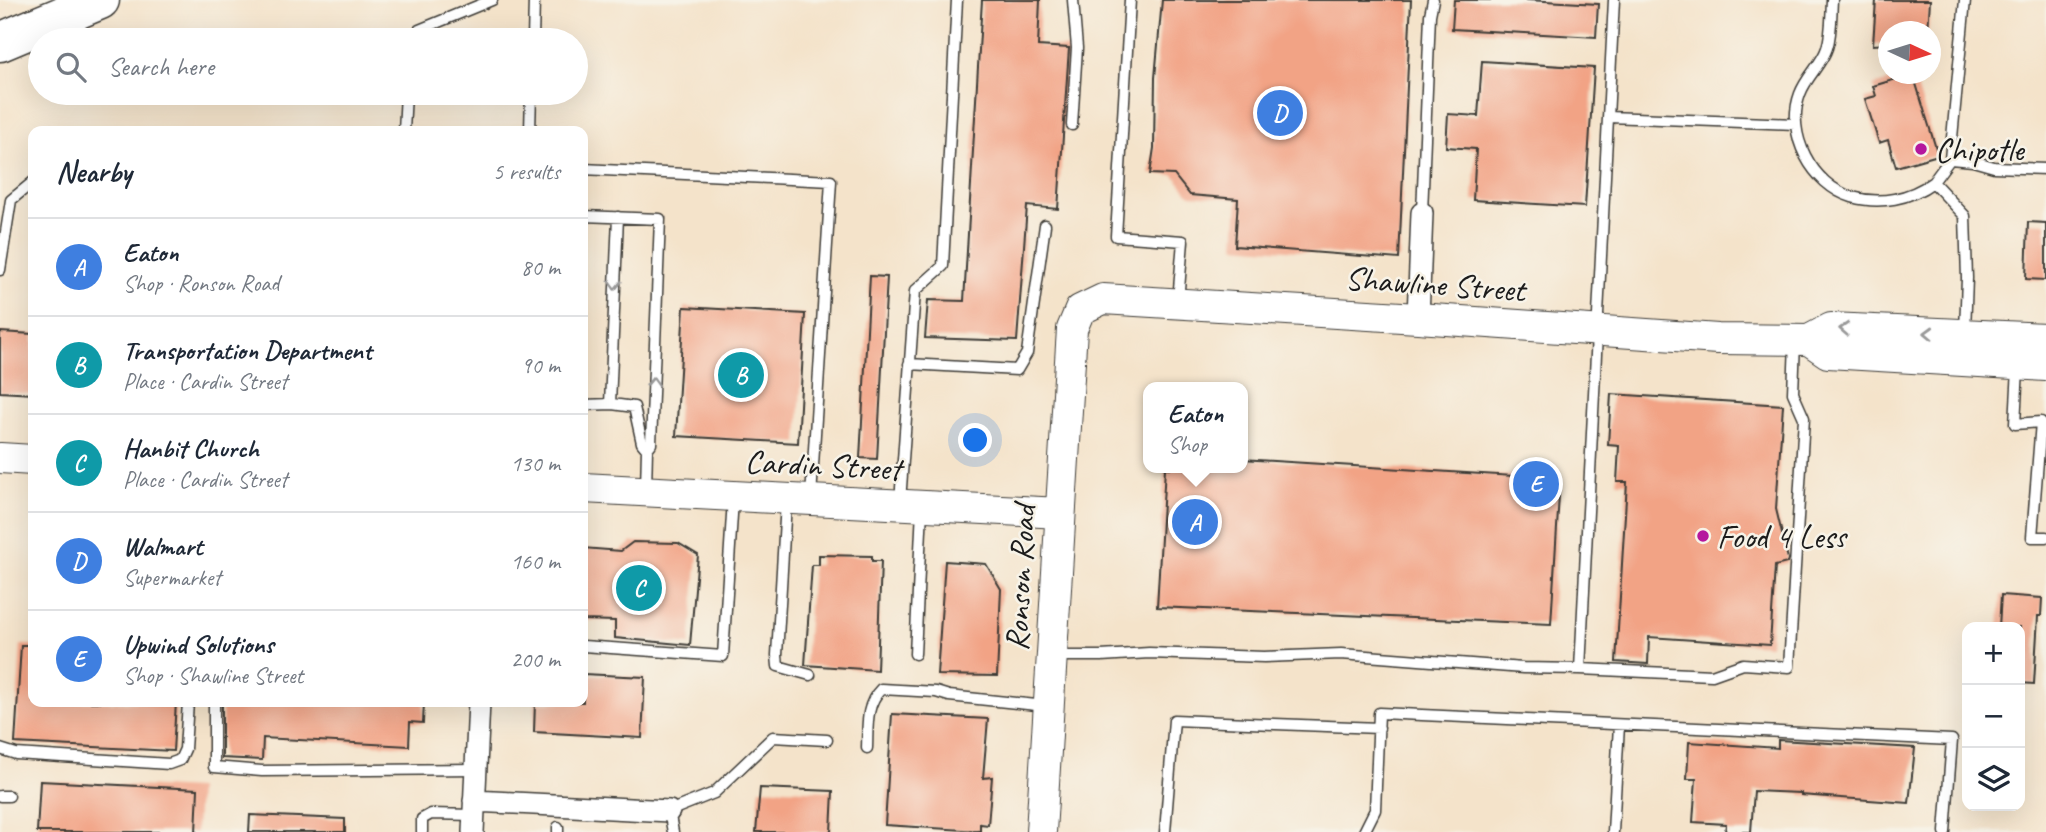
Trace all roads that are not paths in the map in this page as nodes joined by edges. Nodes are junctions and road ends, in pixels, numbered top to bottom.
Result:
1 (100, 0) edge
2 (492, 0) edge
3 (534, 0) edge
4 (957, 0) edge
5 (1073, 0) edge
6 (1130, 0) edge
7 (1433, 0) edge
8 (1614, 0) edge
9 (1832, 0) edge
10 (1965, 0) edge
11 (33, 28) edge
12 (424, 28) edge
13 (533, 28) edge
14 (28, 30) edge
15 (0, 42) edge
16 (405, 105) edge
17 (531, 105) edge
18 (1608, 117) junction
19 (1796, 124) junction
20 (1072, 125) dead end
21 (404, 126) edge
22 (530, 126) edge
23 (1950, 159) junction
24 (588, 169) edge
25 (2046, 169) edge
26 (1933, 183) junction
27 (28, 186) edge
28 (1422, 212) joint
29 (588, 216) edge
30 (618, 217) junction
31 (1045, 225) dead end
32 (0, 270) edge
33 (1178, 304) junction
34 (1418, 318) junction
35 (1072, 329) joint
36 (1596, 330) junction
37 (1965, 334) junction
38 (2046, 338) edge
39 (1802, 340) junction
40 (909, 364) junction
41 (2032, 366) edge
42 (610, 404) junction
43 (588, 405) edge
44 (2043, 422) edge
45 (2043, 436) edge
46 (647, 449) junction
47 (2042, 451) edge
48 (0, 459) edge
49 (28, 460) edge
50 (588, 488) edge
51 (646, 492) junction
52 (734, 496) junction
53 (799, 500) junction
54 (2040, 500) edge
55 (911, 505) junction
56 (1060, 513) junction
57 (2033, 522) junction
58 (2046, 523) edge
59 (2046, 537) edge
60 (588, 646) edge
61 (915, 654) dead end
62 (1052, 656) junction
63 (1580, 668) junction
64 (810, 676) dead end
65 (1049, 706) junction
66 (188, 707) edge
67 (214, 707) edge
68 (479, 707) edge
69 (1619, 725) junction
70 (1379, 728) junction
71 (827, 740) dead end
72 (867, 748) dead end
73 (0, 749) edge
74 (476, 769) junction
75 (473, 816) edge
76 (671, 822) edge
77 (422, 832) edge
78 (1041, 832) edge
79 (1165, 832) edge
80 (1364, 832) edge
81 (1613, 832) edge
82 (1945, 832) edge

1 - 11 highway
2 - 12 lane
3 - 13 lane
4 - 40 lane
5 - 20 lane
6 - 33 lane
7 - 28 lane
8 - 18 lane
9 - 19 lane
10 - 23 lane
14 - 15 highway
16 - 21 lane
17 - 22 lane
18 - 19 lane
18 - 36 lane
19 - 26 lane
23 - 25 lane
23 - 26 lane
24 - 53 lane
26 - 37 lane
27 - 32 lane
28 - 34 street
29 - 30 lane
30 -> 42 lane
46 -> 30 lane
31 - 40 lane
33 - 34 street, Shawline Street
33 - 35 street, Shawline Street
34 - 36 street, Shawline Street
35 - 56 street, Ronson Road
36 - 39 street, Shawline Street
36 - 63 lane
37 - 38 street, Shawline Street
37 -> 39 street, Shawline Street
39 - 41 street, Shawline Street
39 - 63 lane
40 - 55 lane
41 - 44 lane
42 - 43 lane
42 - 46 lane
44 - 45 lane
45 - 47 lane
46 - 51 lane
47 - 54 lane
48 - 49 street
50 - 51 street, Cardin Street
51 - 52 street, Cardin Street
52 - 53 street, Cardin Street
52 - 60 lane
53 - 55 street, Cardin Street
53 - 64 lane
54 - 57 lane
55 - 56 street, Cardin Street
55 - 61 lane
56 - 62 street, Ronson Road
57 - 58 lane
57 - 59 lane
62 - 63 lane
62 - 65 street, Ronson Road
65 - 72 lane
65 - 78 street, Ronson Road
66 - 73 lane
67 - 74 lane
68 - 74 street
69 - 70 lane
69 - 81 lane
69 - 82 lane
70 - 79 lane
70 - 80 lane
71 - 76 lane
74 - 75 street
75 - 76 street
75 - 77 lane

